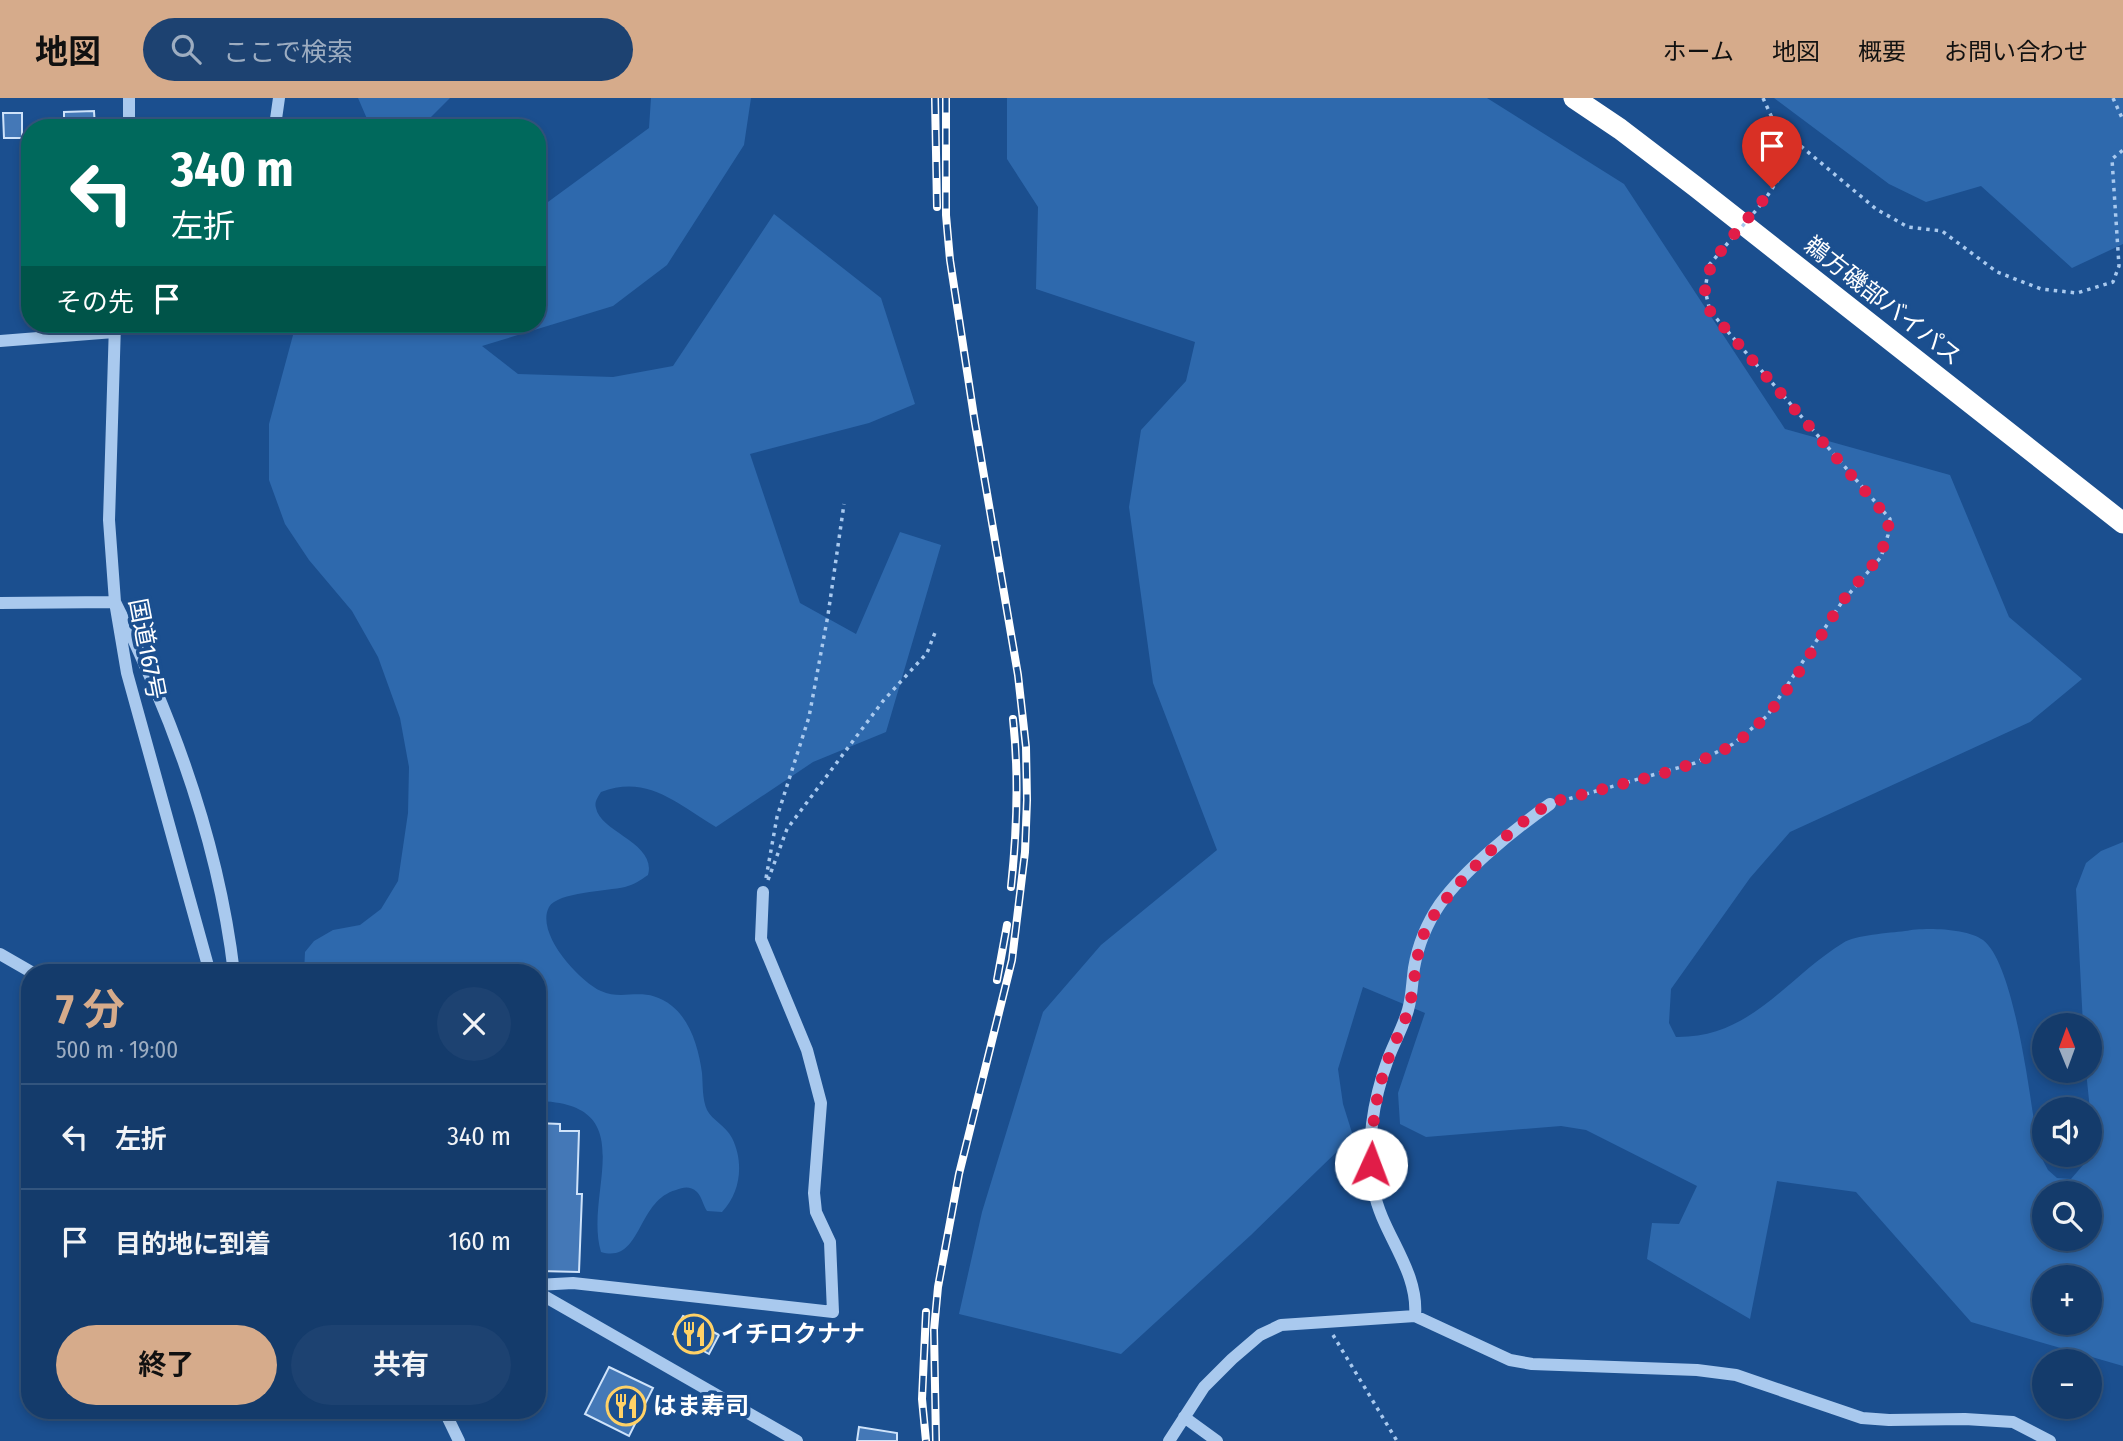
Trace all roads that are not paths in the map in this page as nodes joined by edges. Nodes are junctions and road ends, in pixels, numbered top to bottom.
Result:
1 (129, 98) edge
2 (279, 98) edge
3 (1574, 98) edge
4 (129, 119) edge
5 (278, 119) edge
6 (71, 333) edge
7 (115, 333) edge
8 (0, 341) edge
9 (2123, 523) edge
10 (115, 602) junction
11 (0, 603) edge
12 (1550, 804) road end
13 (763, 892) road end
14 (0, 954) edge
15 (208, 964) edge
16 (233, 964) edge
17 (21, 966) edge
18 (546, 1284) edge
19 (546, 1297) edge
20 (1415, 1316) junction
21 (1184, 1417) junction
22 (448, 1419) edge
23 (459, 1441) edge
24 (797, 1441) edge
25 (1169, 1441) edge
26 (1217, 1441) edge
27 (2050, 1441) edge

1 - 4 street
2 - 5 street
3 - 9 highway, 鵜方磯部バイパス
6 - 8 street
7 - 10 street, 国道167号
10 - 11 street
10 - 15 street, 国道167号
10 - 16 street
12 - 20 street
13 - 18 street
14 - 17 street
19 - 24 street
20 - 21 street
20 - 27 street
21 - 25 street
21 - 26 street
22 - 23 street

